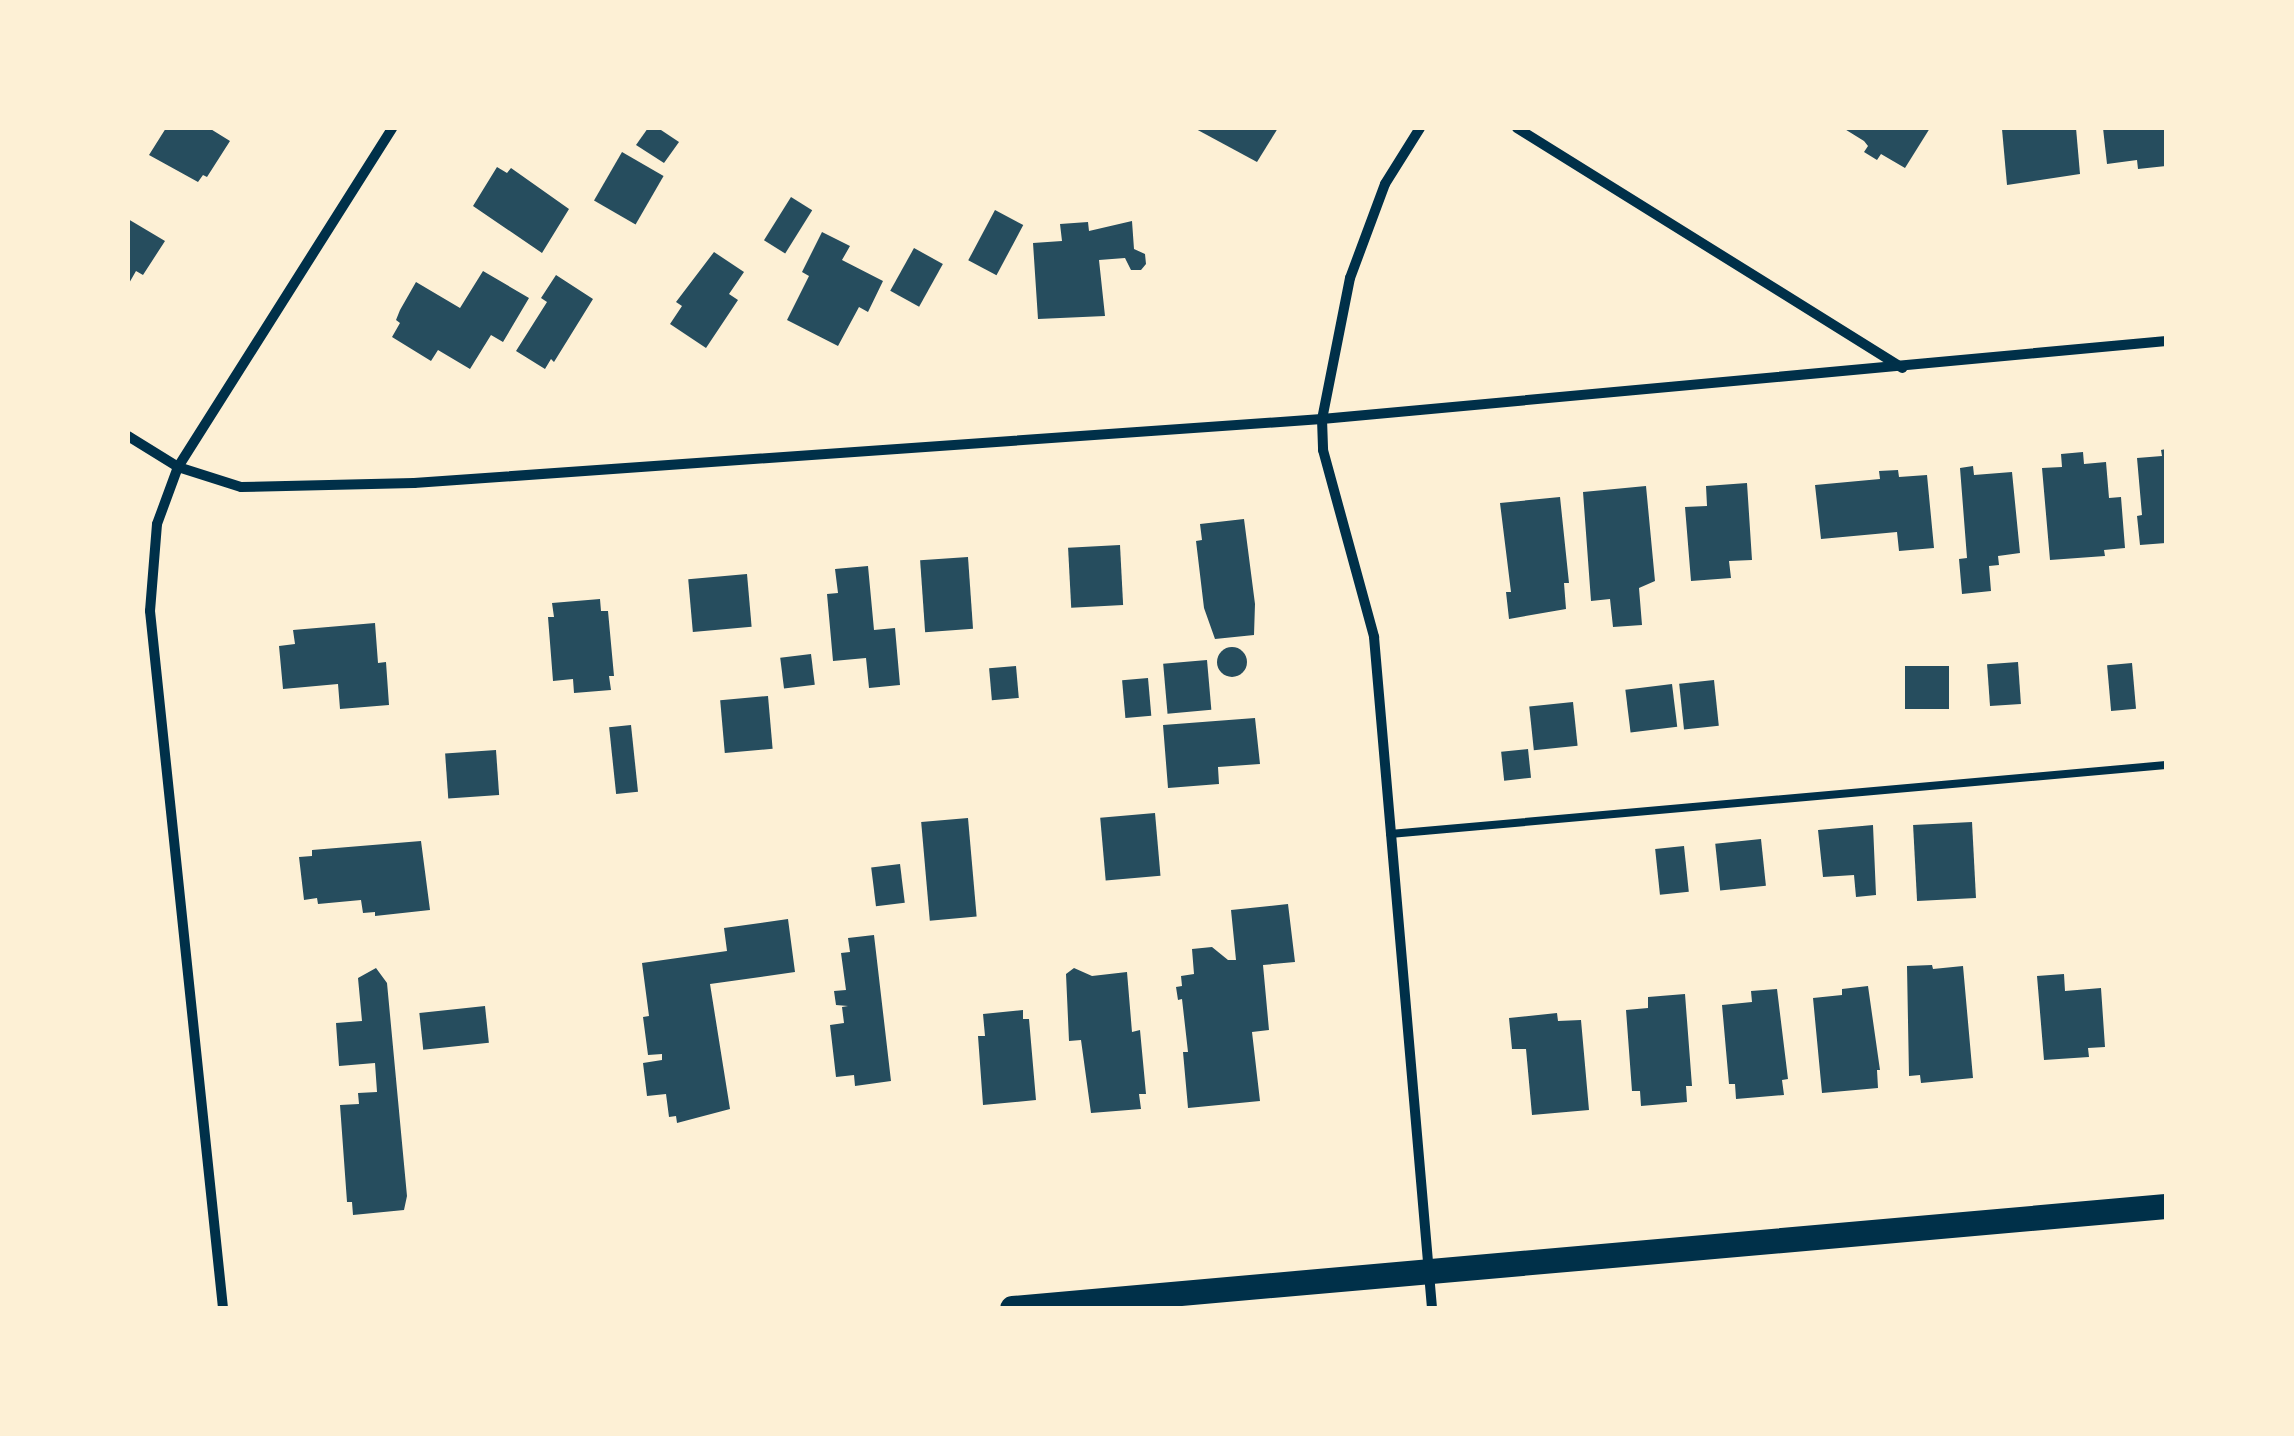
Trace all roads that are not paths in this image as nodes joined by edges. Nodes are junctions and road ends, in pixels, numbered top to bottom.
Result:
1 (392, 128) edge
2 (1420, 128) edge
3 (1516, 128) edge
4 (2166, 340) edge
5 (1902, 368) junction
6 (1322, 419) junction
7 (128, 436) edge
8 (178, 467) junction
9 (2166, 765) edge
10 (1390, 834) junction
11 (2166, 1206) edge
12 (1426, 1272) junction
13 (222, 1308) edge
14 (1012, 1308) edge
15 (1432, 1308) edge

1 - 8 street
2 - 6 street
3 - 5 street
4 - 5 street
5 - 6 street
6 - 8 street
6 - 10 street
7 - 8 street
8 - 13 street
9 - 10 lane
10 - 12 street
11 - 12 main road
12 - 14 main road
12 - 15 street

